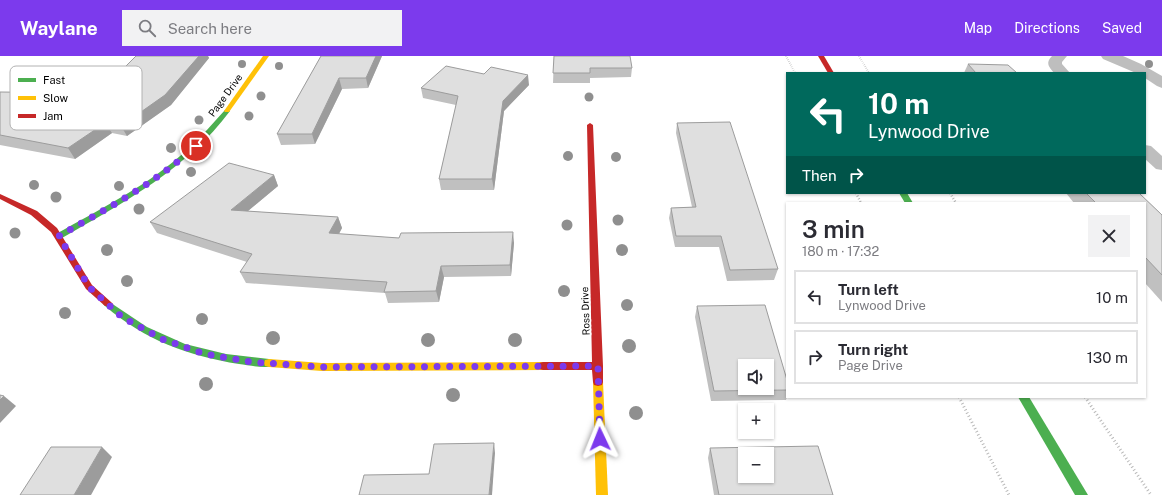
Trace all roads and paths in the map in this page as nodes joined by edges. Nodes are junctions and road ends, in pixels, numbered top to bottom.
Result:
1 (266, 56) edge
2 (786, 56) edge
3 (821, 56) edge
4 (859, 56) edge
5 (1060, 56) edge
6 (1108, 56) edge
7 (794, 72) edge
8 (831, 72) edge
9 (868, 72) edge
10 (1061, 72) edge
11 (1162, 83) edge
12 (590, 125) dead end
13 (1146, 151) edge
14 (1162, 165) edge
15 (0, 196) edge
16 (59, 236) junction
17 (598, 366) junction
18 (960, 398) edge
19 (1025, 398) edge
20 (1086, 398) edge
21 (602, 495) edge
22 (1009, 495) edge
23 (1082, 495) edge
24 (1151, 495) edge

1 - 16 street, Page Drive
2 - 7 path
3 - 8 street
4 - 9 path
5 - 10 street
6 - 11 street
12 - 17 street, Ross Drive
13 - 14 street
15 - 16 street
16 - 17 street
17 - 21 street, Ross Drive
18 - 22 path
19 - 23 street
20 - 24 path

